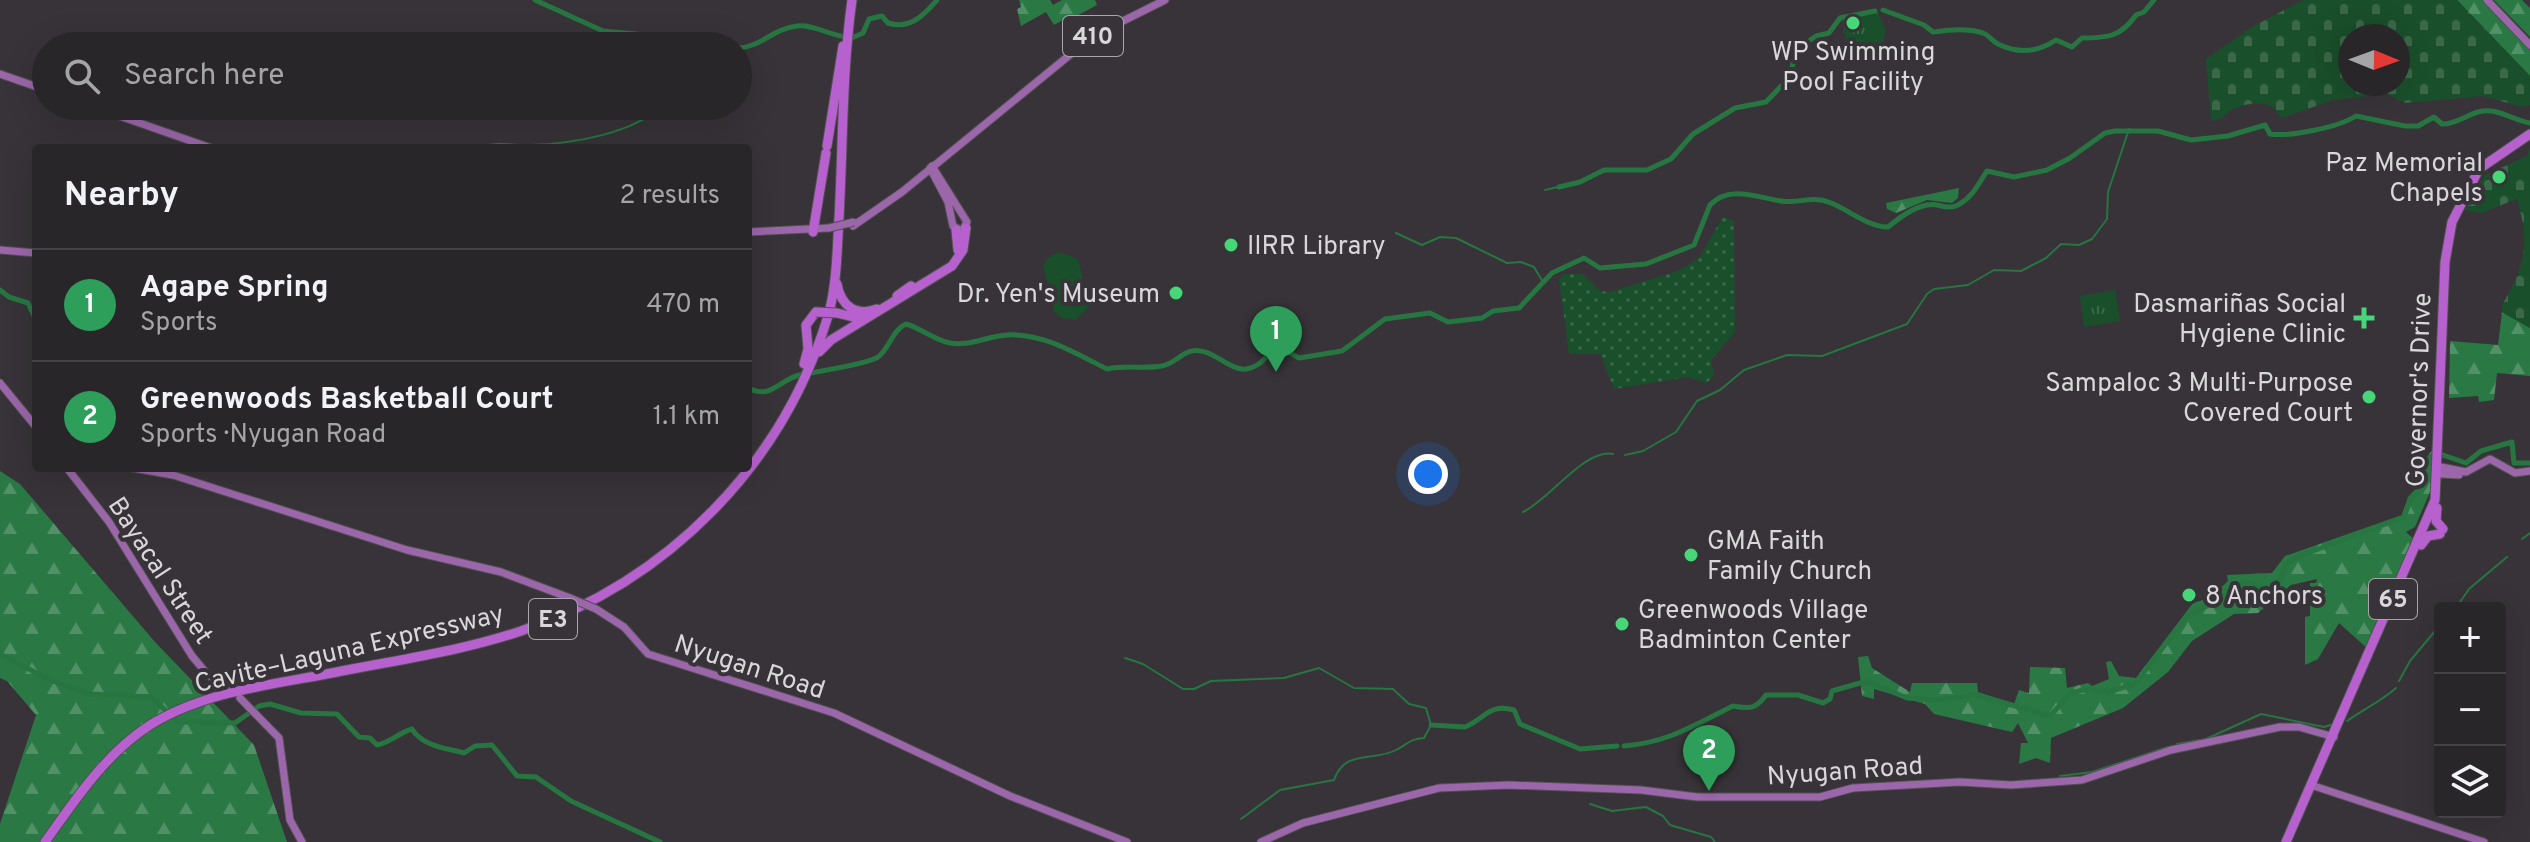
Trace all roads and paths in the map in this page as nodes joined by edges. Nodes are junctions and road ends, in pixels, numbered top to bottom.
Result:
1 (850, 0) edge
2 (1165, 0) edge
3 (2489, 0) edge
4 (846, 43) junction
5 (2530, 43) edge
6 (0, 74) edge
7 (32, 85) edge
8 (131, 120) edge
9 (2530, 137) edge
10 (200, 144) edge
11 (931, 167) junction
12 (959, 224) junction
13 (813, 231) junction
14 (752, 232) edge
15 (837, 247) junction
16 (0, 250) edge
17 (32, 253) edge
18 (880, 307) junction
19 (810, 359) junction
20 (0, 383) edge
21 (795, 391) junction
22 (32, 422) edge
23 (752, 458) edge
24 (752, 465) edge
25 (2440, 466) junction
26 (70, 472) edge
27 (156, 472) edge
28 (742, 472) edge
29 (746, 472) edge
30 (2530, 473) edge
31 (2437, 507) junction
32 (2419, 548) junction
33 (227, 686) dead end
34 (244, 701) dead end
35 (184, 706) junction
36 (2334, 737) junction
37 (2313, 786) junction
38 (42, 842) edge
39 (302, 842) edge
40 (1127, 842) edge
41 (1261, 842) edge
42 (2288, 842) edge
43 (2484, 842) edge

1 - 4 highway, Cavite–Laguna Expressway / E3
2 - 11 main road, 410
3 - 5 main road
4 - 13 highway
4 - 15 highway, Cavite–Laguna Expressway / E3
4 - 19 highway, Cavite–Laguna Expressway / E3
6 - 7 main road
8 - 10 main road
9 - 25 highway, Governor's Drive / 65
11 - 12 main road
11 - 13 main road, 410, bridge
12 - 18 highway
12 - 19 highway
13 - 14 main road, 410
15 - 18 highway
15 - 19 highway, Cavite–Laguna Expressway / E3
16 - 17 main road
18 - 19 highway, bridge
19 - 21 highway, Cavite–Laguna Expressway / E3
20 - 22 main road
21 - 23 highway, Cavite–Laguna Expressway / E3
21 - 24 highway, Cavite–Laguna Expressway / E3
25 - 30 main road
25 - 31 highway, Governor's Drive / 65
25 - 36 highway, Governor's Drive / 65
26 - 33 main road, Bayacal Street
27 - 40 main road, Nyugan Road, bridge
28 - 35 highway, Cavite–Laguna Expressway / E3
29 - 35 highway, Cavite–Laguna Expressway / E3
31 - 32 highway, Governor's Drive / 65
31 - 32 highway
32 - 36 highway, Governor's Drive / 65
34 - 39 main road
35 - 38 highway, Cavite–Laguna Expressway / E3
36 - 37 highway, Governor's Drive / 65
36 - 41 main road, Nyugan Road
37 - 42 highway, Governor's Drive / 65
37 - 43 main road

